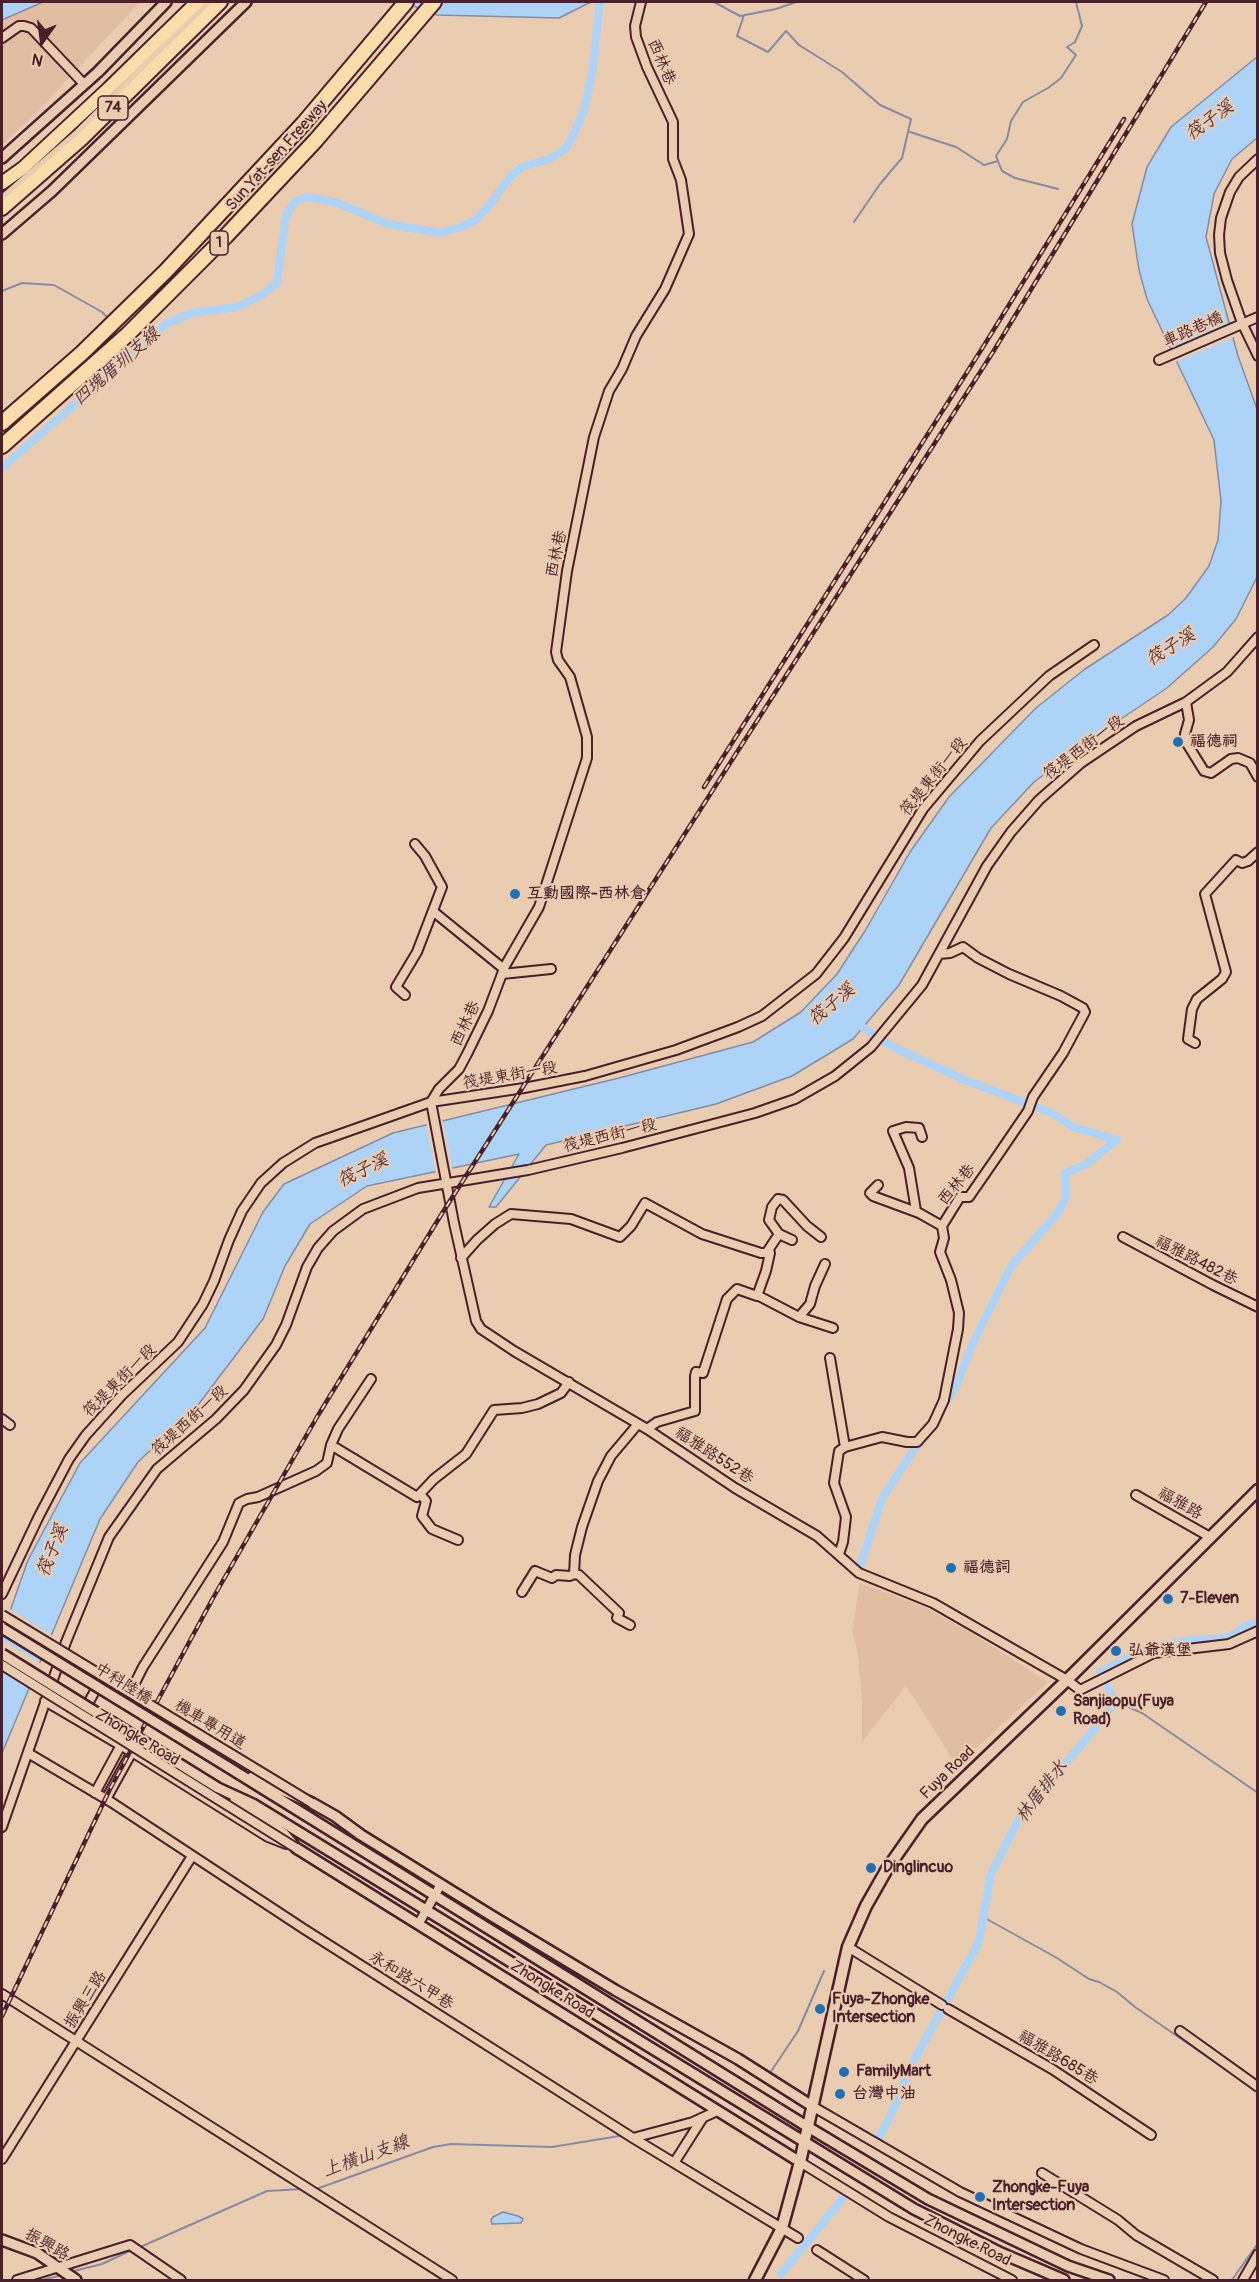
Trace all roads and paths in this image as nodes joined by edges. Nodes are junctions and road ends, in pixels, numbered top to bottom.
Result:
1 (165, 2) edge
2 (196, 2) edge
3 (205, 2) edge
4 (210, 2) edge
5 (221, 2) edge
6 (246, 2) edge
7 (406, 2) edge
8 (435, 2) edge
9 (641, 2) edge
10 (2, 38) edge
11 (84, 84) junction
12 (2, 158) edge
13 (1257, 159) edge
14 (2, 183) edge
15 (2, 194) edge
16 (2, 200) edge
17 (2, 209) edge
18 (2, 234) edge
19 (1257, 317) edge
20 (1240, 324) junction
21 (1257, 356) edge
22 (1159, 360) dead end
23 (2, 423) edge
24 (2, 446) edge
25 (1257, 637) edge
26 (1094, 645) dead end
27 (1186, 702) junction
28 (1257, 777) edge
29 (415, 844) dead end
30 (1257, 852) edge
31 (434, 912) junction
32 (939, 954) junction
33 (551, 969) dead end
34 (503, 971) junction
35 (405, 995) dead end
36 (1195, 1043) dead end
37 (432, 1106) junction
38 (922, 1137) dead end
39 (446, 1180) junction
40 (878, 1185) dead end
41 (916, 1211) junction
42 (942, 1226) junction
43 (779, 1234) junction
44 (821, 1237) dead end
45 (1123, 1237) dead end
46 (792, 1240) dead end
47 (767, 1252) junction
48 (461, 1258) junction
49 (825, 1264) dead end
50 (758, 1295) junction
51 (1257, 1307) edge
52 (799, 1317) junction
53 (833, 1328) dead end
54 (830, 1358) dead end
55 (371, 1379) dead end
56 (569, 1382) junction
57 (2, 1419) edge
58 (638, 1424) junction
59 (10, 1425) dead end
60 (647, 1429) junction
61 (331, 1445) junction
62 (845, 1447) junction
63 (1257, 1490) edge
64 (421, 1495) junction
65 (1136, 1495) dead end
66 (1210, 1537) junction
67 (458, 1540) dead end
68 (839, 1554) junction
69 (574, 1574) junction
70 (522, 1592) dead end
71 (2, 1594) edge
72 (2, 1615) edge
73 (630, 1625) dead end
74 (2, 1628) edge
75 (1257, 1631) edge
76 (2, 1654) edge
77 (2, 1665) edge
78 (106, 1671) dead end
79 (1067, 1680) junction
80 (133, 1688) dead end
81 (45, 1701) junction
82 (79, 1720) junction
83 (121, 1745) junction
84 (132, 1752) junction
85 (28, 1754) junction
86 (228, 1767) junction
87 (218, 1788) junction
88 (95, 1793) junction
89 (106, 1799) junction
90 (312, 1803) junction
91 (2, 1827) edge
92 (296, 1848) junction
93 (192, 1856) junction
94 (441, 1884) junction
95 (435, 1896) junction
96 (426, 1911) junction
97 (419, 1923) junction
98 (848, 1947) junction
99 (2, 1994) edge
100 (1180, 2031) dead end
101 (75, 2042) junction
102 (1257, 2086) edge
103 (812, 2106) junction
104 (717, 2111) junction
105 (702, 2118) junction
106 (808, 2127) junction
107 (1151, 2134) dead end
108 (633, 2138) junction
109 (805, 2142) junction
110 (2, 2159) edge
111 (800, 2162) junction
112 (674, 2163) junction
113 (1042, 2174) dead end
114 (782, 2228) junction
115 (798, 2238) dead end
116 (2, 2240) edge
117 (817, 2250) dead end
118 (1257, 2254) edge
119 (62, 2268) junction
120 (17, 2280) edge
121 (76, 2280) edge
122 (181, 2280) edge
123 (452, 2280) edge
124 (754, 2280) edge
125 (864, 2280) edge
126 (1012, 2280) edge
127 (1064, 2280) edge
128 (1109, 2280) edge
129 (1164, 2280) edge
130 (1213, 2280) edge
131 (1243, 2280) edge

1 - 11 street
2 - 14 highway, 74
3 - 15 street
4 - 16 street
5 - 17 highway, 74
6 - 18 street
7 - 23 highway, Sun Yat-sen Freeway / 1
8 - 24 highway, Sun Yat-sen Freeway / 1
9 - 34 street, 西林巷
10 - 11 street
11 - 12 street
13 - 20 street
19 - 20 street, 車路巷橋
20 - 21 street
20 - 22 street, 車路巷橋
25 - 27 street, 筏堤西街一段
26 - 37 street, 筏堤東街一段
27 - 28 street
27 - 32 street, 筏堤西街一段
29 - 31 street
30 - 36 street
31 - 34 street
31 - 35 street
32 - 39 street, 筏堤西街一段
32 - 42 street, 西林巷
33 - 34 street
34 - 37 street, 西林巷
37 - 39 street, 福雅路552巷
37 - 71 street, 筏堤東街一段
38 - 41 street, 西林巷
39 - 48 street, 福雅路552巷
39 - 81 street, 筏堤西街一段
40 - 41 street
41 - 42 street
42 - 62 street, 西林巷
43 - 44 street
43 - 46 street
43 - 47 street
45 - 51 street, 福雅路482巷
47 - 48 street
47 - 50 street
48 - 56 street, 福雅路552巷
49 - 52 street
50 - 52 street
50 - 60 street
52 - 53 street
54 - 62 street
55 - 61 street
56 - 58 street, 福雅路552巷
56 - 64 street
57 - 59 street
58 - 60 street, 福雅路552巷
58 - 69 street
60 - 68 street, 福雅路552巷
61 - 64 street
61 - 80 street
62 - 68 street
63 - 66 main road, Fuya Road
64 - 67 street
65 - 66 street, 福雅路
66 - 79 main road, Fuya Road
68 - 79 street, 福雅路552巷
69 - 70 street
69 - 73 street
72 - 90 street, 機車專用道, bridge
74 - 86 street, 中科陸橋, bridge
75 - 79 street
76 - 87 street, bridge
77 - 92 street, bridge
78 - 82 street, Zhongke Road
79 - 98 main road, Fuya Road
81 - 82 street, Zhongke Road
81 - 85 street, 筏堤西街一段
82 - 83 street, Zhongke Road
83 - 84 street, Zhongke Road
83 - 88 street
84 - 89 street
84 - 92 street, Zhongke Road
85 - 88 street, 永和路六甲巷
85 - 91 street, 筏堤西街一段
86 - 90 street, Zhongke Road
86 - 95 street, Zhongke Road
87 - 92 street
87 - 96 street, Zhongke Road
88 - 89 street, 永和路六甲巷
89 - 93 street, 永和路六甲巷
90 - 94 street, Zhongke Road
92 - 97 street, Zhongke Road
93 - 101 street, 振興三路
93 - 108 street, 永和路六甲巷
94 - 95 street
94 - 103 street, Zhongke Road
95 - 96 street
95 - 106 street, Zhongke Road
96 - 97 street
96 - 109 street, Zhongke Road
97 - 104 street, Zhongke Road
98 - 103 main road, Fuya Road
98 - 107 street, 福雅路685巷
99 - 101 street
100 - 102 street
101 - 110 street, 振興三路
101 - 123 street
103 - 106 main road, Fuya Road
103 - 129 street, Zhongke Road
104 - 105 street
104 - 111 street, Zhongke Road
105 - 108 street
105 - 112 street
106 - 109 main road, Fuya Road
106 - 128 street, Zhongke Road
108 - 112 street, 永和路六甲巷
109 - 111 main road, Fuya Road
109 - 127 street, Zhongke Road
111 - 114 main road, Fuya Road
111 - 126 street, Zhongke Road
112 - 114 street, 永和路六甲巷
113 - 130 street
114 - 115 street, 永和路六甲巷
114 - 124 main road, Fuya Road
116 - 119 street, 振興路
117 - 125 street
118 - 131 street
119 - 120 street
119 - 121 street, 振興路
119 - 122 street

